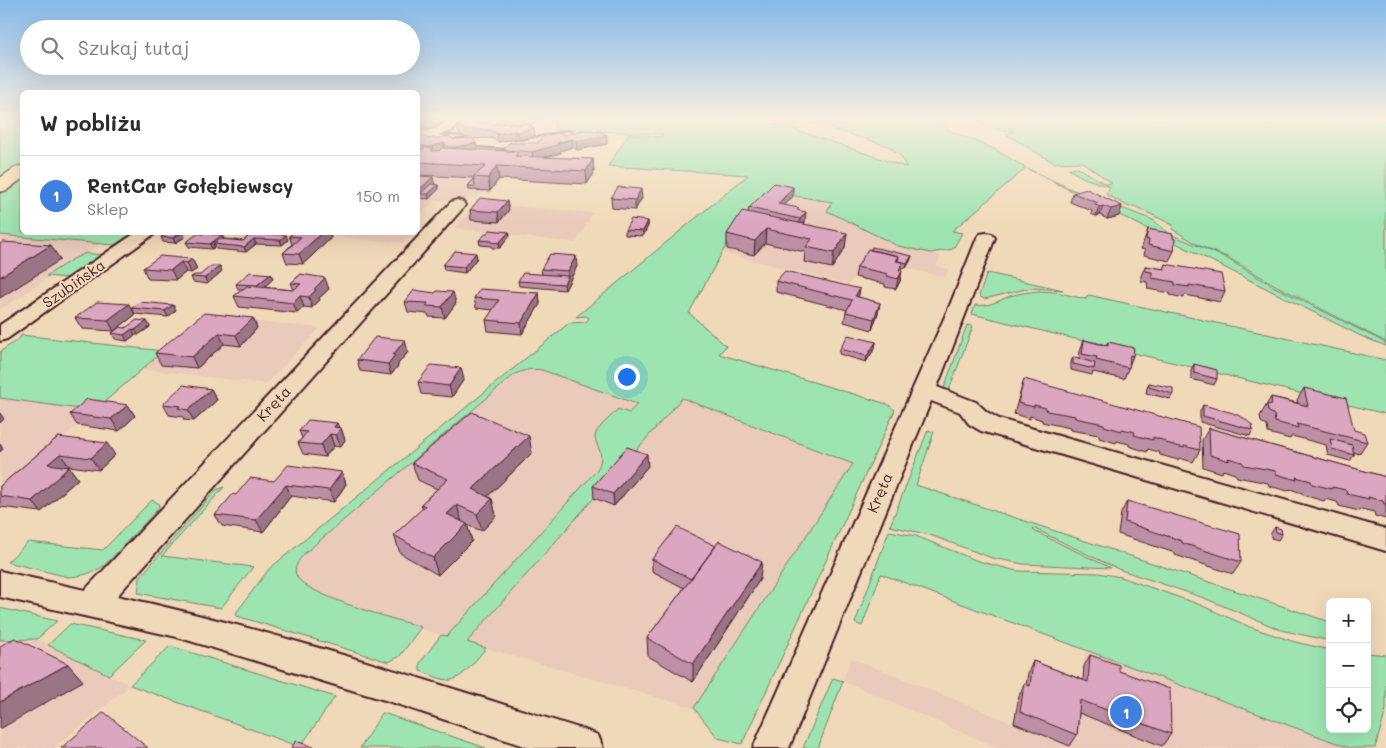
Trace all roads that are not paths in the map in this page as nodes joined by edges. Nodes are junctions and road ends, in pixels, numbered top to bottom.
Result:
1 (20, 173) edge
2 (0, 186) edge
3 (457, 205) dead end
4 (145, 235) edge
5 (986, 238) dead end
6 (0, 335) edge
7 (924, 390) junction
8 (1386, 540) edge
9 (0, 584) edge
10 (92, 603) junction
11 (585, 748) edge
12 (771, 748) edge

1 - 2 main road
3 - 10 street, Kręta
4 - 6 street, Szubińska
5 - 7 street, Kręta
7 - 8 street
7 - 12 street, Kręta
9 - 10 street
10 - 11 street

